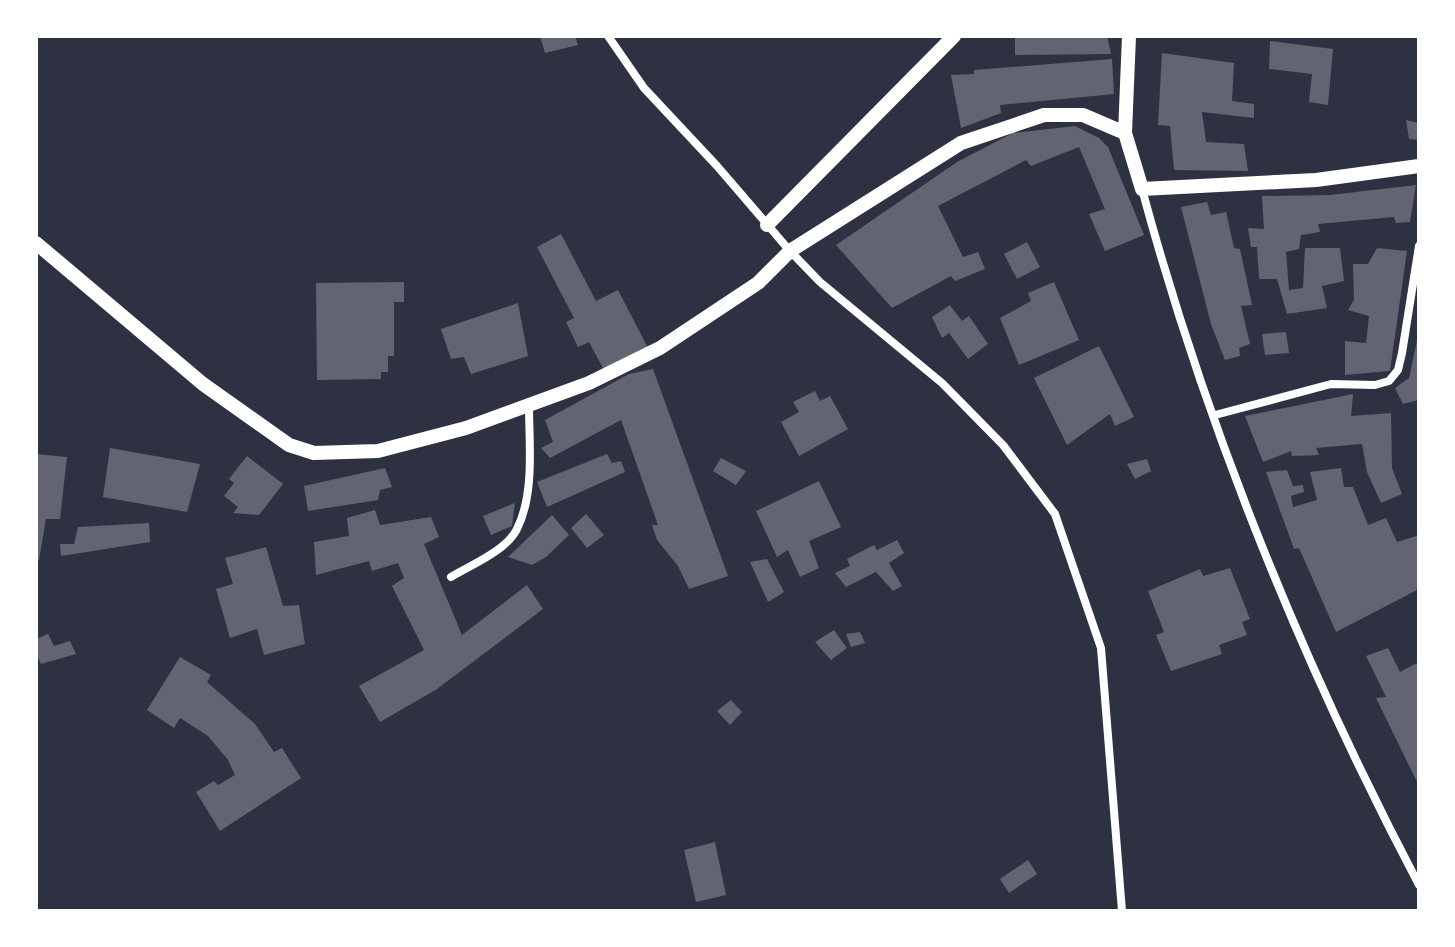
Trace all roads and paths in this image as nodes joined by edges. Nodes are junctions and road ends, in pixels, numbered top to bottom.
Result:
1 (608, 36) edge
2 (954, 36) edge
3 (1129, 36) edge
4 (1125, 133) junction
5 (1419, 166) edge
6 (1142, 189) junction
7 (767, 225) junction
8 (36, 243) edge
9 (1419, 246) edge
10 (790, 251) junction
11 (529, 405) junction
12 (1215, 415) junction
13 (451, 577) dead end
14 (1419, 885) edge
15 (1122, 911) edge

1 - 7 street
2 - 7 street
3 - 4 street
4 - 6 street
4 - 10 street
5 - 6 street
6 - 12 street
7 - 10 street
8 - 11 street
9 - 12 street
10 - 11 street
10 - 15 street
11 - 13 street
12 - 14 street

